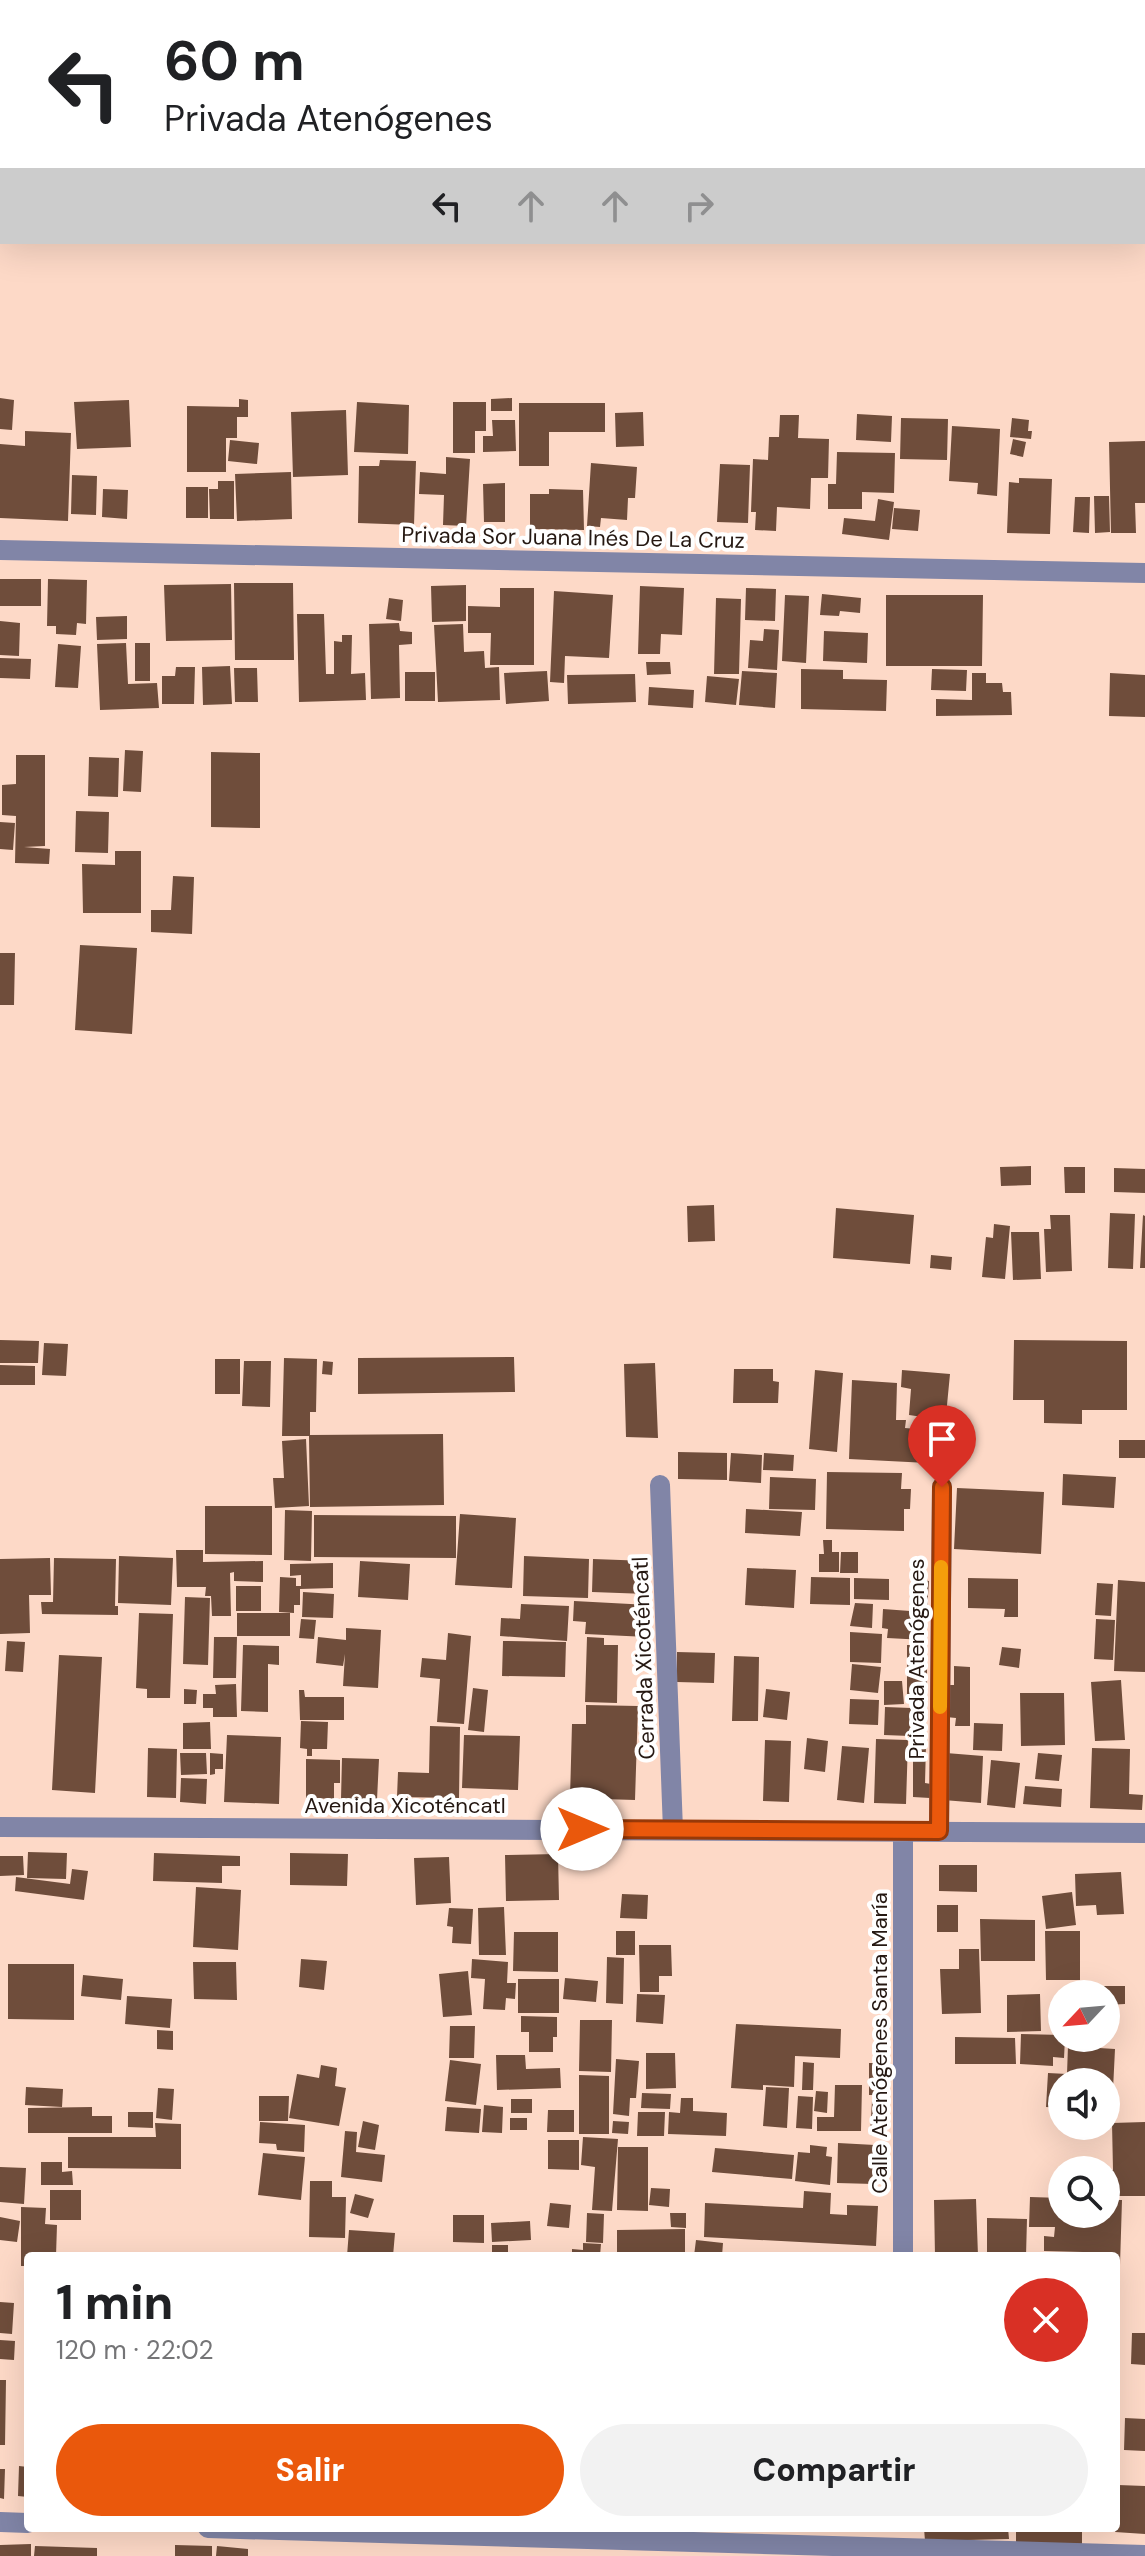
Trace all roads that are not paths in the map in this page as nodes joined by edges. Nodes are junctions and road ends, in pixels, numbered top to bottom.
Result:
1 (0, 550) edge
2 (1145, 573) edge
3 (660, 1485) dead end
4 (942, 1487) dead end
5 (0, 1827) edge
6 (673, 1830) junction
7 (903, 1831) junction
8 (939, 1831) junction
9 (1145, 1833) edge
10 (903, 2252) edge
11 (0, 2522) edge
12 (24, 2523) edge
13 (382, 2532) edge
14 (902, 2544) edge
15 (1145, 2555) edge

1 - 2 street, Privada Sor Juana Inés De La Cruz
3 - 6 street, Cerrada Xicoténcatl
4 - 8 street, Privada Atenógenes
5 - 6 street, Avenida Xicoténcatl
6 - 7 street, Avenida Xicoténcatl
7 - 8 street, Avenida Xicoténcatl
7 - 10 street, Calle Atenógenes Santa María
8 - 9 street, Avenida Xicoténcatl
11 - 12 street
13 - 14 street
14 - 15 street

